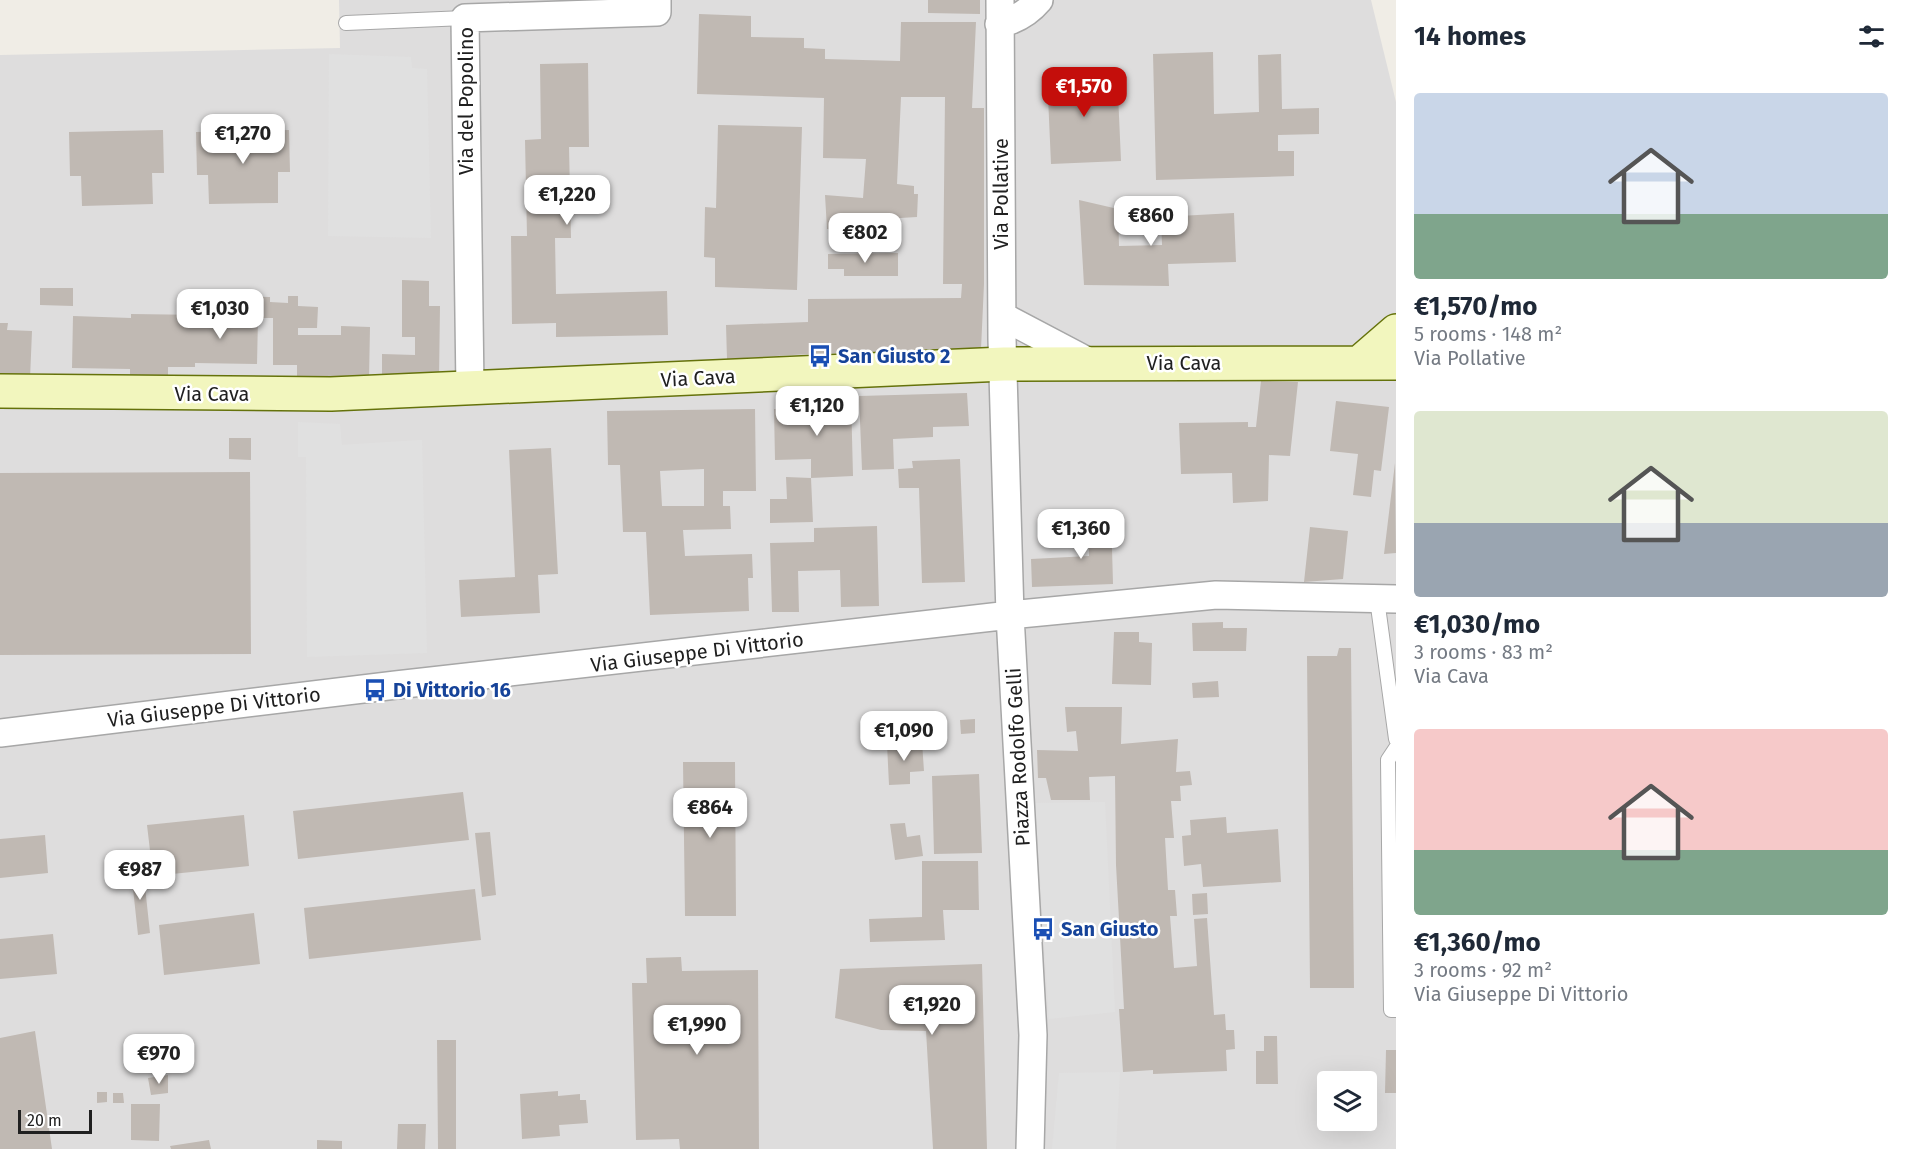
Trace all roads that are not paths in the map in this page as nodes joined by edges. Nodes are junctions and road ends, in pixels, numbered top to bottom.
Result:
1 (657, 0) edge
2 (1039, 0) edge
3 (1000, 12) edge
4 (465, 18) junction
5 (346, 23) dead end
6 (1002, 316) junction
7 (1396, 331) edge
8 (1092, 363) junction
9 (1359, 363) junction
10 (1396, 363) edge
11 (1004, 364) junction
12 (470, 389) junction
13 (0, 392) edge
14 (1387, 599) edge
15 (1010, 615) junction
16 (0, 733) edge
17 (1396, 740) edge
18 (1396, 748) edge
19 (1396, 1010) edge
20 (1030, 1149) edge

1 - 4 street, Via del Popolino
2 - 3 street, Via Pollative
3 - 6 street, Via Pollative
4 - 5 lane
4 - 12 street, Via del Popolino
6 - 8 street
6 - 11 street, Via Pollative
7 - 9 street
8 - 9 street, Via Cava
8 - 11 street, Via Cava
9 - 10 street, Via Cava
11 - 12 street, Via Cava
11 - 15 street, Piazza Rodolfo Gelli
12 - 13 street, Via Cava
14 - 15 street, Via Giuseppe Di Vittorio
14 - 17 lane
15 - 16 street, Via Giuseppe Di Vittorio
15 - 20 street, Piazza Rodolfo Gelli
18 - 19 lane

